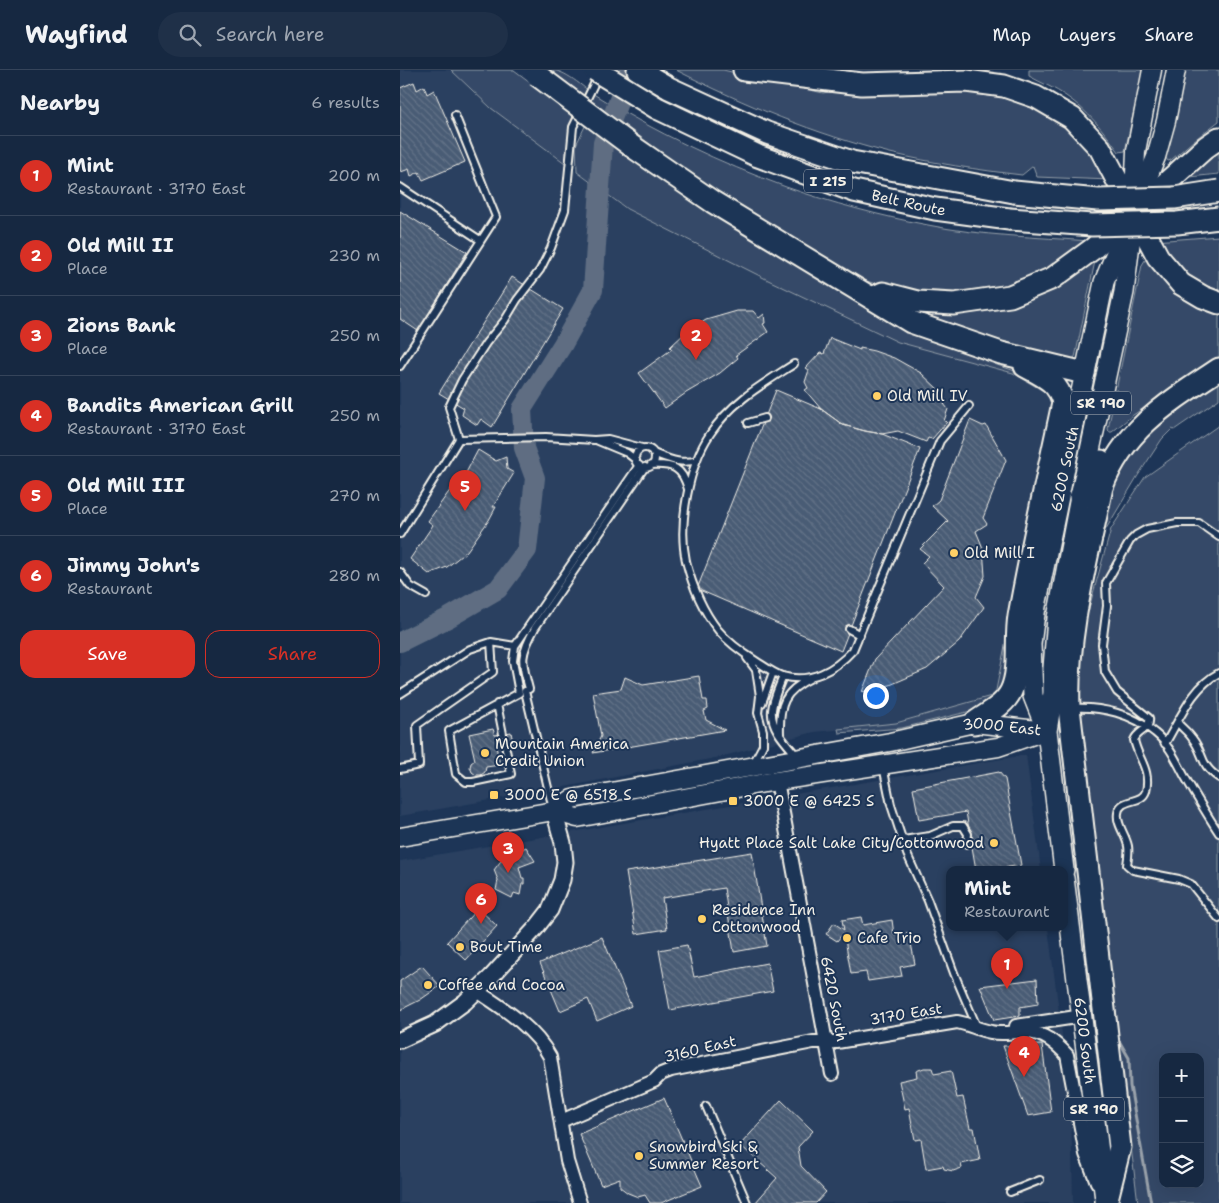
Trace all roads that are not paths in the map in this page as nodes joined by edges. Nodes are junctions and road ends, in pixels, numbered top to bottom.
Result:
1 (595, 70) edge
2 (601, 70) edge
3 (638, 70) edge
4 (744, 70) edge
5 (977, 70) edge
6 (1152, 70) edge
7 (1176, 70) edge
8 (534, 72) edge
9 (862, 84) junction
10 (455, 115) dead end
11 (1219, 138) edge
12 (400, 187) edge
13 (1219, 191) edge
14 (1134, 212) junction
15 (1219, 218) edge
16 (480, 240) junction
17 (872, 298) junction
18 (1219, 303) edge
19 (1001, 353) junction
20 (794, 364) dead end
21 (400, 366) edge
22 (1219, 369) edge
23 (1084, 373) junction
24 (1166, 404) junction
25 (969, 406) dead end
26 (765, 418) dead end
27 (748, 422) dead end
28 (459, 439) junction
29 (594, 440) junction
30 (642, 448) junction
31 (653, 453) junction
32 (698, 460) junction
33 (642, 465) junction
34 (689, 493) junction
35 (1080, 497) junction
36 (400, 534) edge
37 (1219, 537) edge
38 (400, 572) edge
39 (426, 595) dead end
40 (849, 629) dead end
41 (860, 635) junction
42 (491, 642) junction
43 (1031, 644) junction
44 (515, 646) junction
45 (745, 654) junction
46 (773, 672) junction
47 (1219, 673) edge
48 (783, 676) junction
49 (815, 676) junction
50 (525, 691) junction
51 (400, 694) edge
52 (497, 704) junction
53 (1069, 708) junction
54 (758, 713) junction
55 (974, 723) junction
56 (1178, 723) junction
57 (1148, 727) junction
58 (1047, 731) junction
59 (503, 734) dead end
60 (780, 735) junction
61 (1165, 744) junction
62 (505, 745) dead end
63 (799, 758) junction
64 (882, 765) junction
65 (752, 766) junction
66 (400, 769) edge
67 (1219, 778) edge
68 (777, 782) junction
69 (554, 811) junction
70 (1219, 833) edge
71 (400, 837) edge
72 (902, 840) junction
73 (967, 844) dead end
74 (1064, 866) edge
75 (1068, 907) edge
76 (1219, 919) edge
77 (477, 991) junction
78 (1083, 1016) junction
79 (977, 1028) junction
80 (990, 1032) junction
81 (400, 1040) edge
82 (826, 1042) junction
83 (832, 1074) dead end
84 (706, 1106) dead end
85 (561, 1122) junction
86 (1040, 1180) dead end
87 (1010, 1192) dead end
88 (580, 1203) edge
89 (747, 1203) edge
90 (1106, 1203) edge

1 - 15 highway, Belt Route / I 215, bridge
2 - 28 lane
3 - 13 highway, Belt Route / I 215, bridge
4 - 9 highway
5 - 9 highway
6 - 14 main road, 6200 South / SR 190
7 - 14 main road, 6200 South / SR 190
8 - 17 highway, bridge
9 - 14 highway
10 - 16 lane
11 - 14 highway
12 - 16 lane
14 - 17 highway
14 - 18 highway
14 - 23 main road, 6200 South / SR 190
14 - 35 main road, 6200 South / SR 190
16 - 21 lane
17 - 19 highway
19 - 23 highway
19 - 55 highway
20 - 32 lane
22 - 24 highway
23 - 43 main road, 6200 South / SR 190
24 - 35 highway
24 - 53 highway
25 - 41 lane
26 - 27 lane
28 - 29 lane
28 - 36 lane
29 - 30 lane
29 - 33 lane
30 - 31 lane
30 - 33 lane
31 - 32 lane
31 - 33 lane
32 - 34 lane
33 - 34 lane
33 - 44 lane
33 - 50 lane
34 - 45 lane
35 - 58 main road, 6200 South / SR 190
37 - 57 lane
38 - 39 lane
40 - 41 lane
41 - 49 lane
42 - 44 lane
42 - 51 lane
42 - 66 lane
43 - 55 main road
43 - 58 main road, 6200 South / SR 190
44 - 50 lane
45 - 46 lane
45 - 54 lane
46 - 48 lane
46 - 54 lane
47 - 56 lane
48 - 49 lane
48 - 60 lane
49 - 60 lane
50 - 52 lane
50 - 69 lane
52 - 59 lane
52 - 62 lane
53 - 57 lane
53 - 90 highway
54 - 65 lane
55 - 58 main road, 3000 East
55 - 63 main road, 3000 East
56 - 61 lane
56 - 67 lane
57 - 61 lane
57 - 76 lane
58 - 64 main road, 3000 East
58 - 74 main road, 6200 South / SR 190
60 - 63 lane
61 - 70 lane
63 - 65 main road, 3000 East
64 - 68 main road, 3000 East
64 - 72 lane
65 - 69 main road, 3000 East
68 - 69 main road, 3000 East
68 - 82 street, 6420 South
69 - 71 main road, 3000 East
69 - 77 street
72 - 73 lane
72 - 79 lane
75 - 78 main road, 6200 South / SR 190
77 - 81 street
77 - 85 street
78 - 80 street, 3170 East
78 - 90 main road, 6200 South / SR 190
79 - 80 street, 3170 East
79 - 82 street, 3170 East
80 - 90 street, 3170 East
82 - 83 street, 6420 South
82 - 85 street, 3160 East
84 - 89 lane
85 - 88 street
86 - 87 lane

